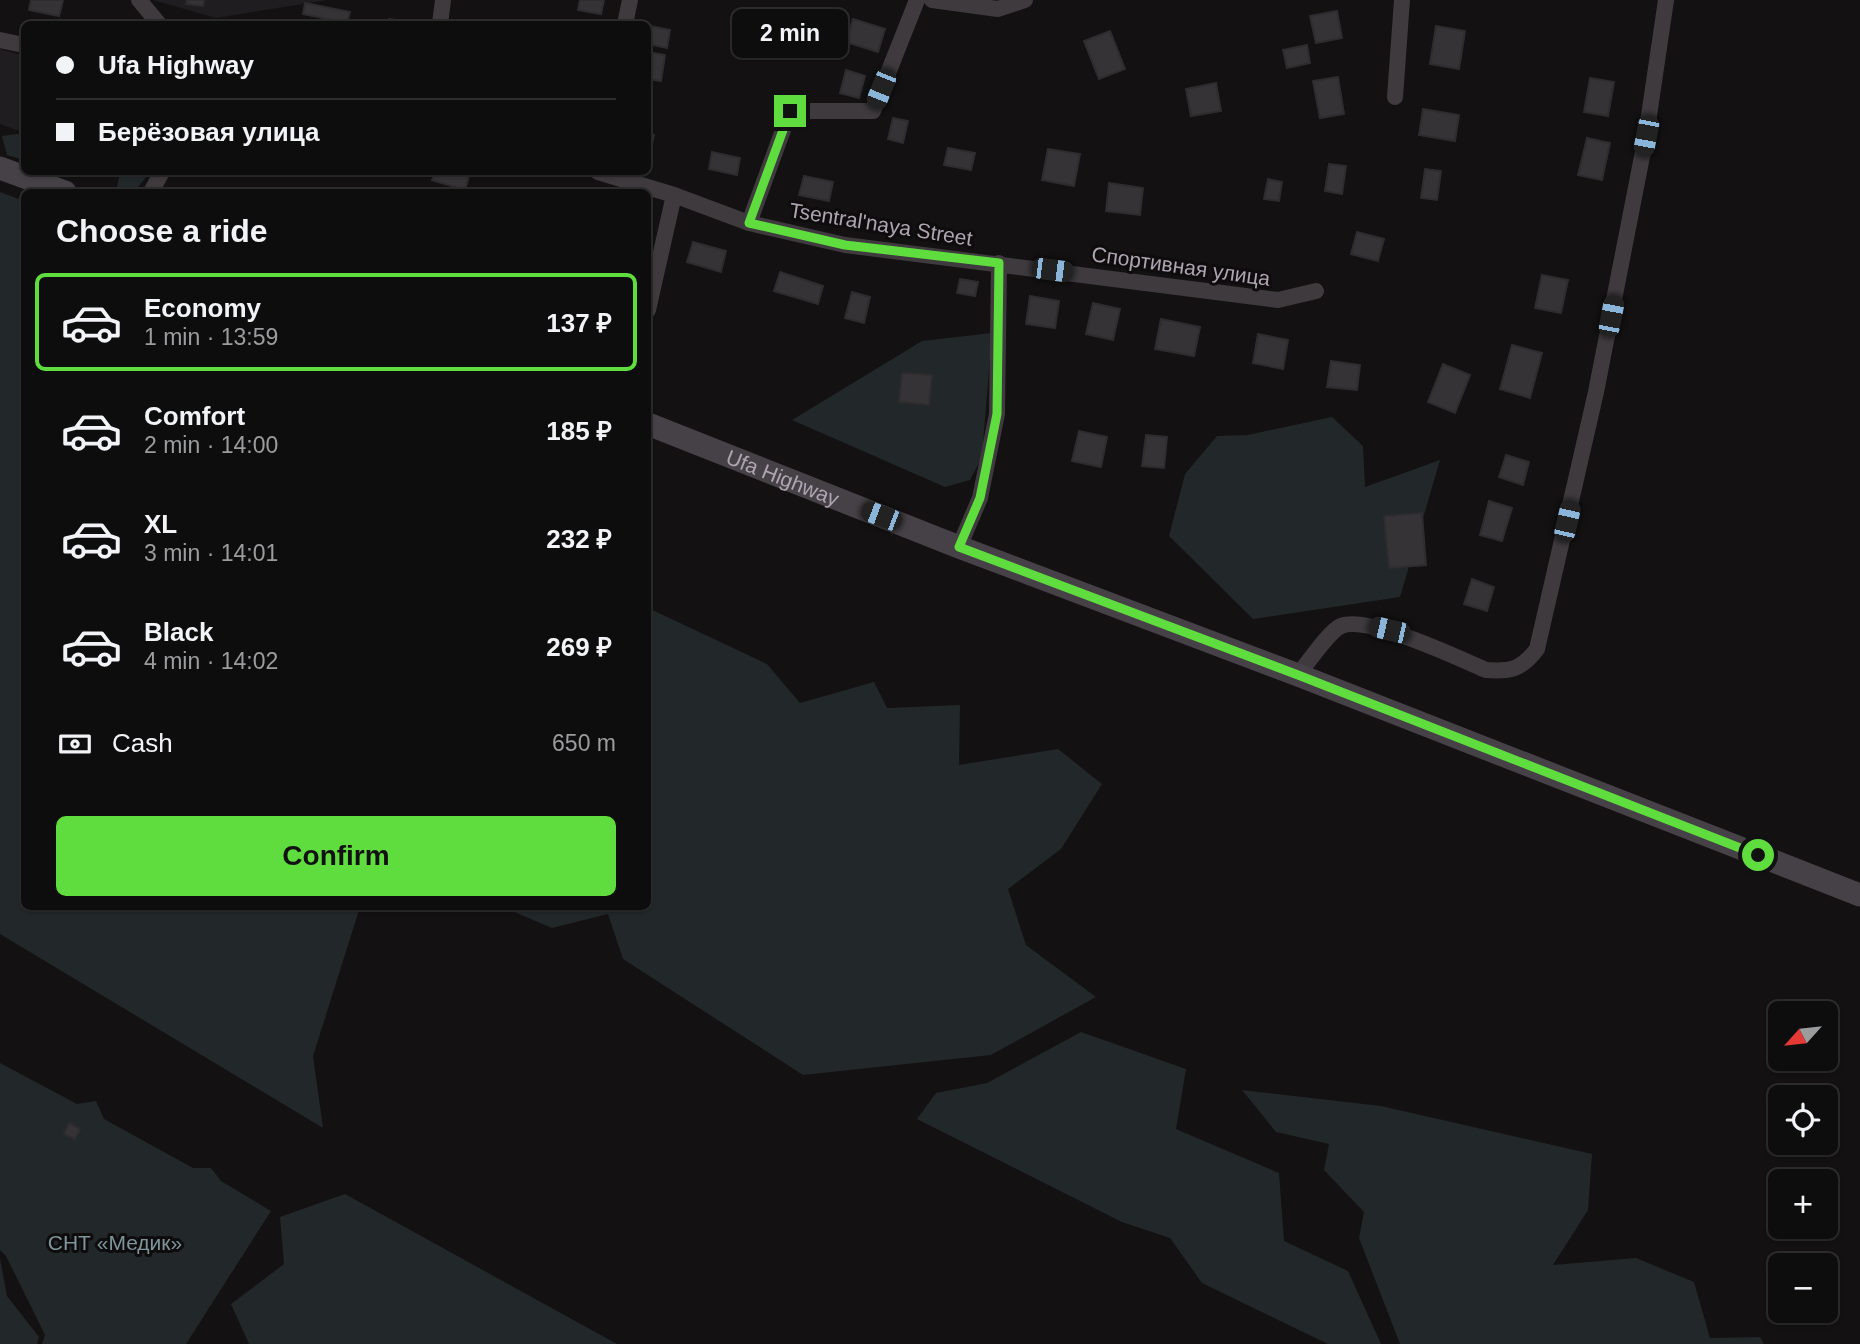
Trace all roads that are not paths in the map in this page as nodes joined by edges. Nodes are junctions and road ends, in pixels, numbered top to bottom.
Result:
1 (139, 0) edge
2 (443, 0) edge
3 (630, 0) edge
4 (917, 0) edge
5 (932, 0) edge
6 (1025, 0) edge
7 (1402, 0) edge
8 (1666, 0) edge
9 (156, 21) edge
10 (440, 21) edge
11 (626, 21) edge
12 (0, 40) edge
13 (21, 44) edge
14 (1395, 97) dead end
15 (0, 168) edge
16 (608, 175) edge
17 (57, 189) edge
18 (674, 195) junction
19 (749, 223) junction
20 (999, 263) junction
21 (1316, 291) dead end
22 (651, 297) edge
23 (651, 426) edge
24 (959, 547) junction
25 (1298, 675) junction
26 (1860, 895) edge

1 - 9 street
2 - 10 street
3 - 11 street
4 - 19 street
5 - 6 street
7 - 14 street
8 - 25 street
12 - 13 street
15 - 17 main road
16 - 18 street, Tsentral'naya Street
18 - 19 street, Tsentral'naya Street
18 - 22 street
19 - 20 street, Tsentral'naya Street
20 - 21 street, Спортивная улица
20 - 24 street
23 - 24 main road, Ufa Highway
24 - 25 main road, Ufa Highway
25 - 26 main road, Ufa Highway

